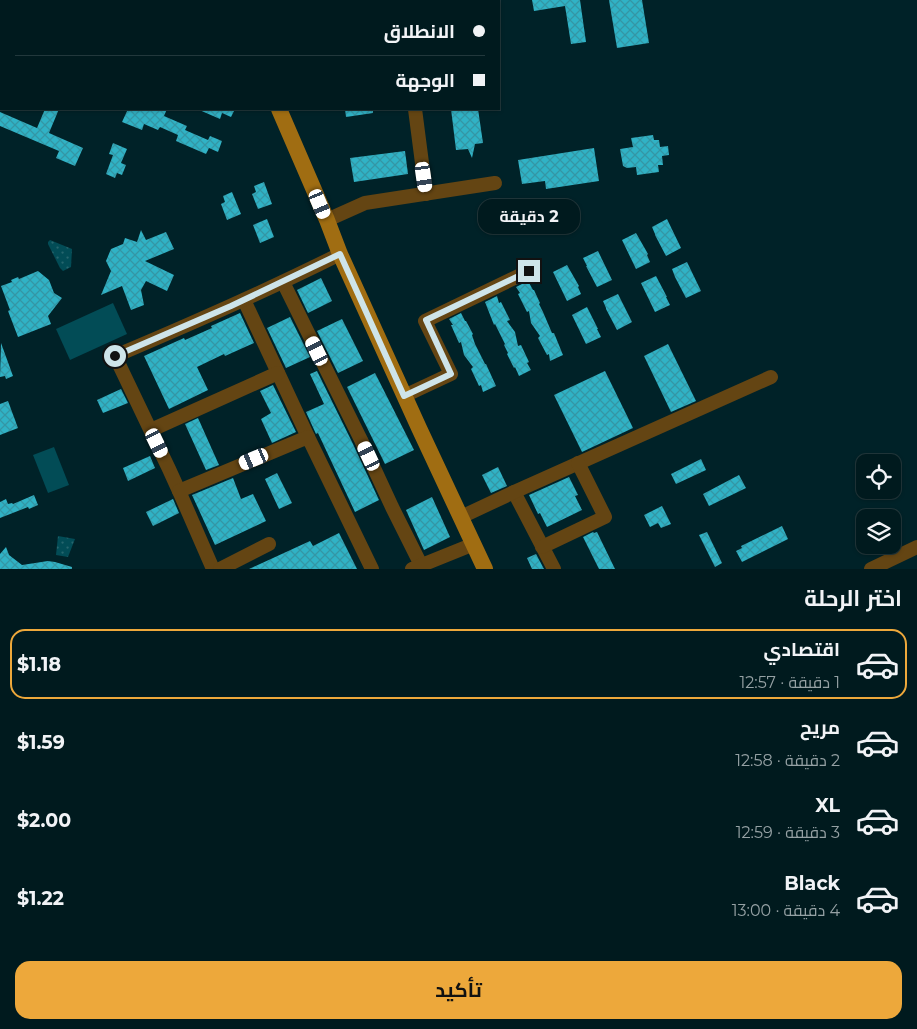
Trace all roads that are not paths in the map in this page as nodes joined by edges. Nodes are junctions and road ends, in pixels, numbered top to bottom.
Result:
1 (279, 110) edge
2 (415, 110) edge
3 (495, 183) dead end
4 (426, 194) junction
5 (327, 220) junction
6 (340, 254) junction
7 (529, 271) dead end
8 (283, 282) junction
9 (244, 300) junction
10 (278, 373) junction
11 (771, 377) dead end
12 (404, 396) junction
13 (151, 430) junction
14 (308, 437) junction
15 (578, 463) junction
16 (178, 491) junction
17 (514, 492) junction
18 (461, 517) junction
19 (269, 544) dead end
20 (474, 544) junction
21 (542, 547) junction
22 (917, 547) edge
23 (417, 567) edge
24 (213, 569) edge
25 (220, 569) edge
26 (372, 569) edge
27 (485, 569) edge
28 (554, 569) edge
29 (871, 569) edge

1 - 5 main road
2 - 4 street
3 - 4 street
4 - 5 street
5 - 6 main road
6 - 8 street
6 - 12 main road
7 - 12 street
8 - 9 street
8 - 23 street
9 - 10 street
9 - 13 street
10 - 13 street
10 - 14 street
11 - 15 street
12 - 18 main road
13 - 16 street
14 - 16 street
14 - 26 street
15 - 17 street
15 - 21 street
16 - 24 street
17 - 18 street
17 - 21 street
18 - 20 main road
19 - 25 street
20 - 23 street
20 - 27 main road
21 - 28 street
22 - 29 street

